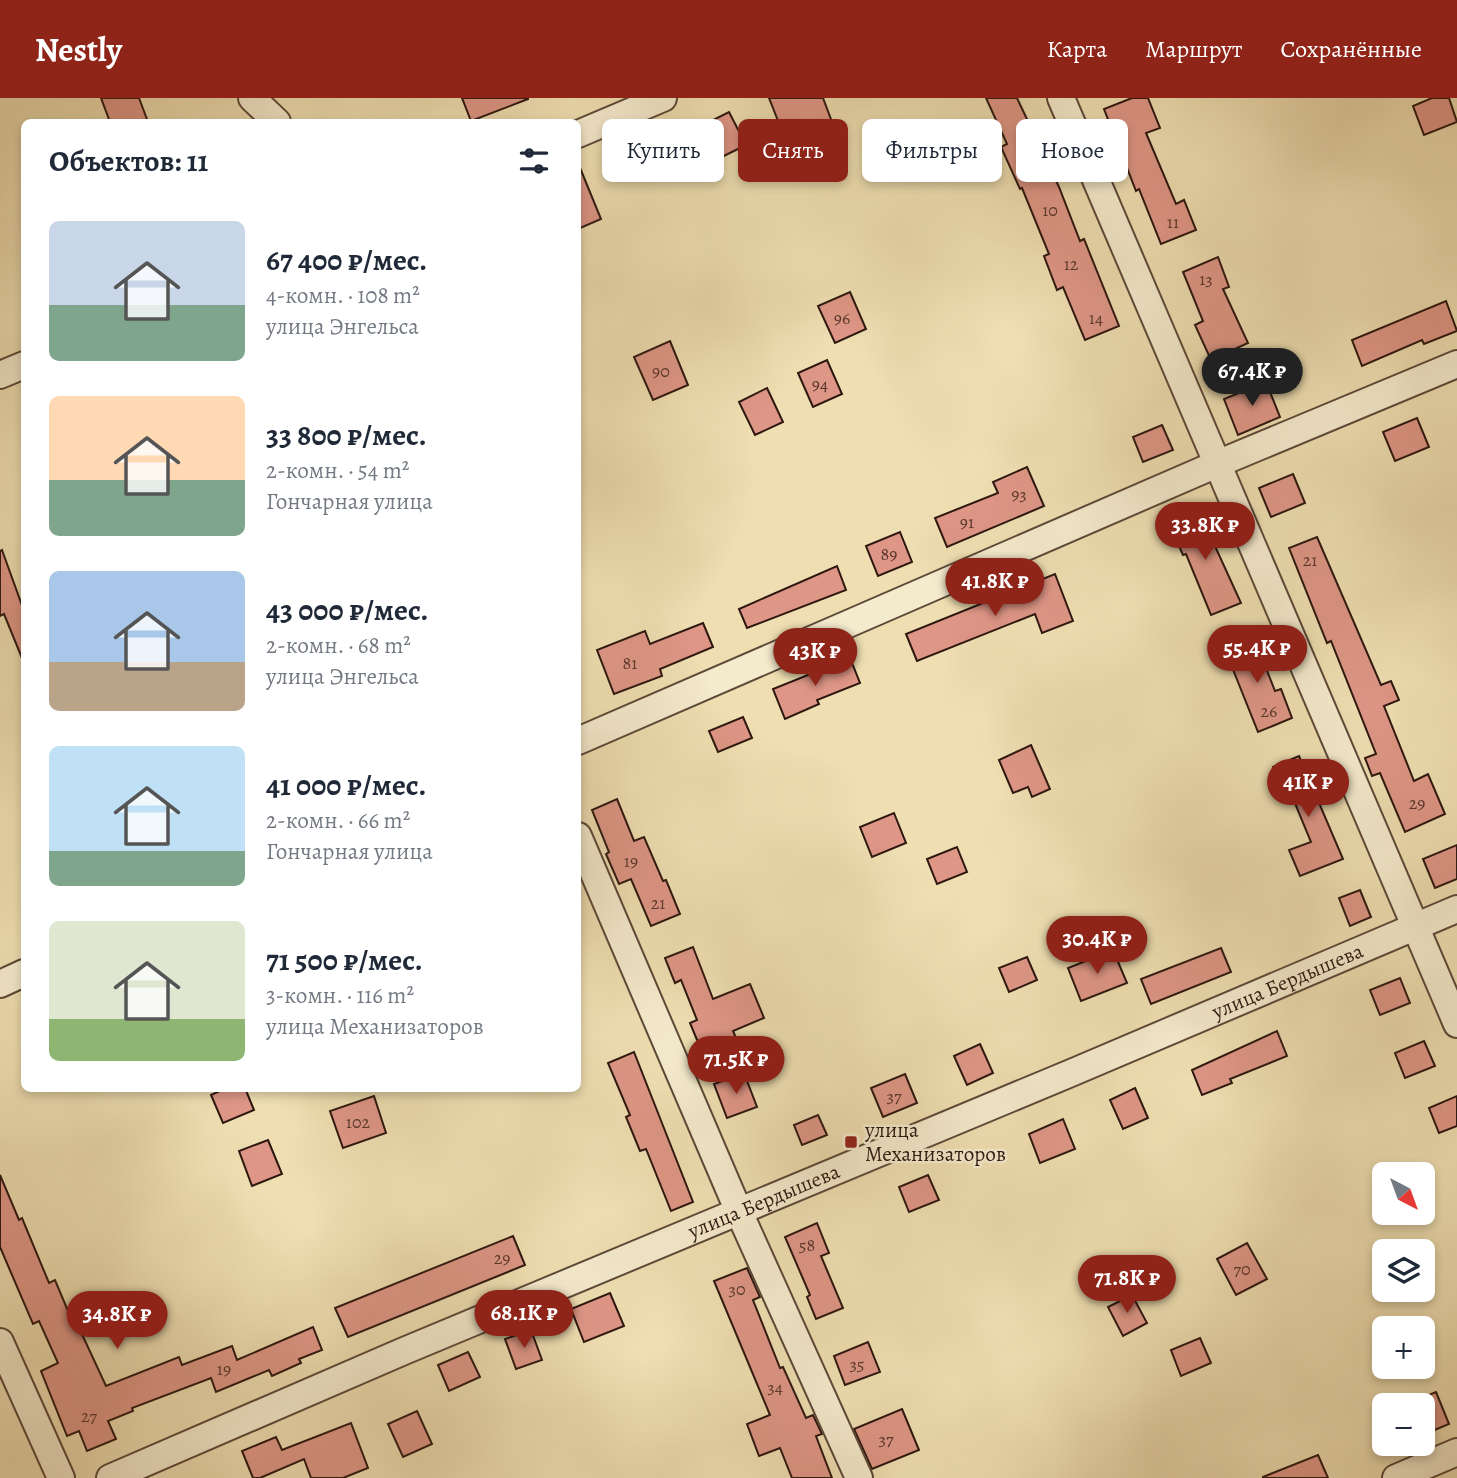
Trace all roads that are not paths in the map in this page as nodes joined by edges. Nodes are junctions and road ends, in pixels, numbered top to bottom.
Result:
1 (252, 98) edge
2 (663, 98) edge
3 (1061, 98) edge
4 (274, 119) edge
5 (581, 133) edge
6 (1457, 364) edge
7 (21, 366) edge
8 (0, 375) edge
9 (1217, 464) junction
10 (581, 740) edge
11 (581, 843) edge
12 (1457, 909) edge
13 (1415, 928) junction
14 (21, 974) edge
15 (0, 984) edge
16 (1457, 1024) edge
17 (739, 1212) junction
18 (0, 1342) edge
19 (1457, 1452) edge
20 (61, 1478) edge
21 (110, 1478) edge
22 (859, 1478) edge
23 (1396, 1478) edge

1 - 4 street
2 - 5 street
3 - 9 street
6 - 9 street
7 - 8 street
9 - 10 street
9 - 13 street
11 - 17 street
12 - 13 street, улица Бердышева
13 - 16 street
13 - 17 street, улица Бердышева
14 - 15 street
17 - 21 street, улица Бердышева
17 - 22 street
18 - 20 street
19 - 23 street

